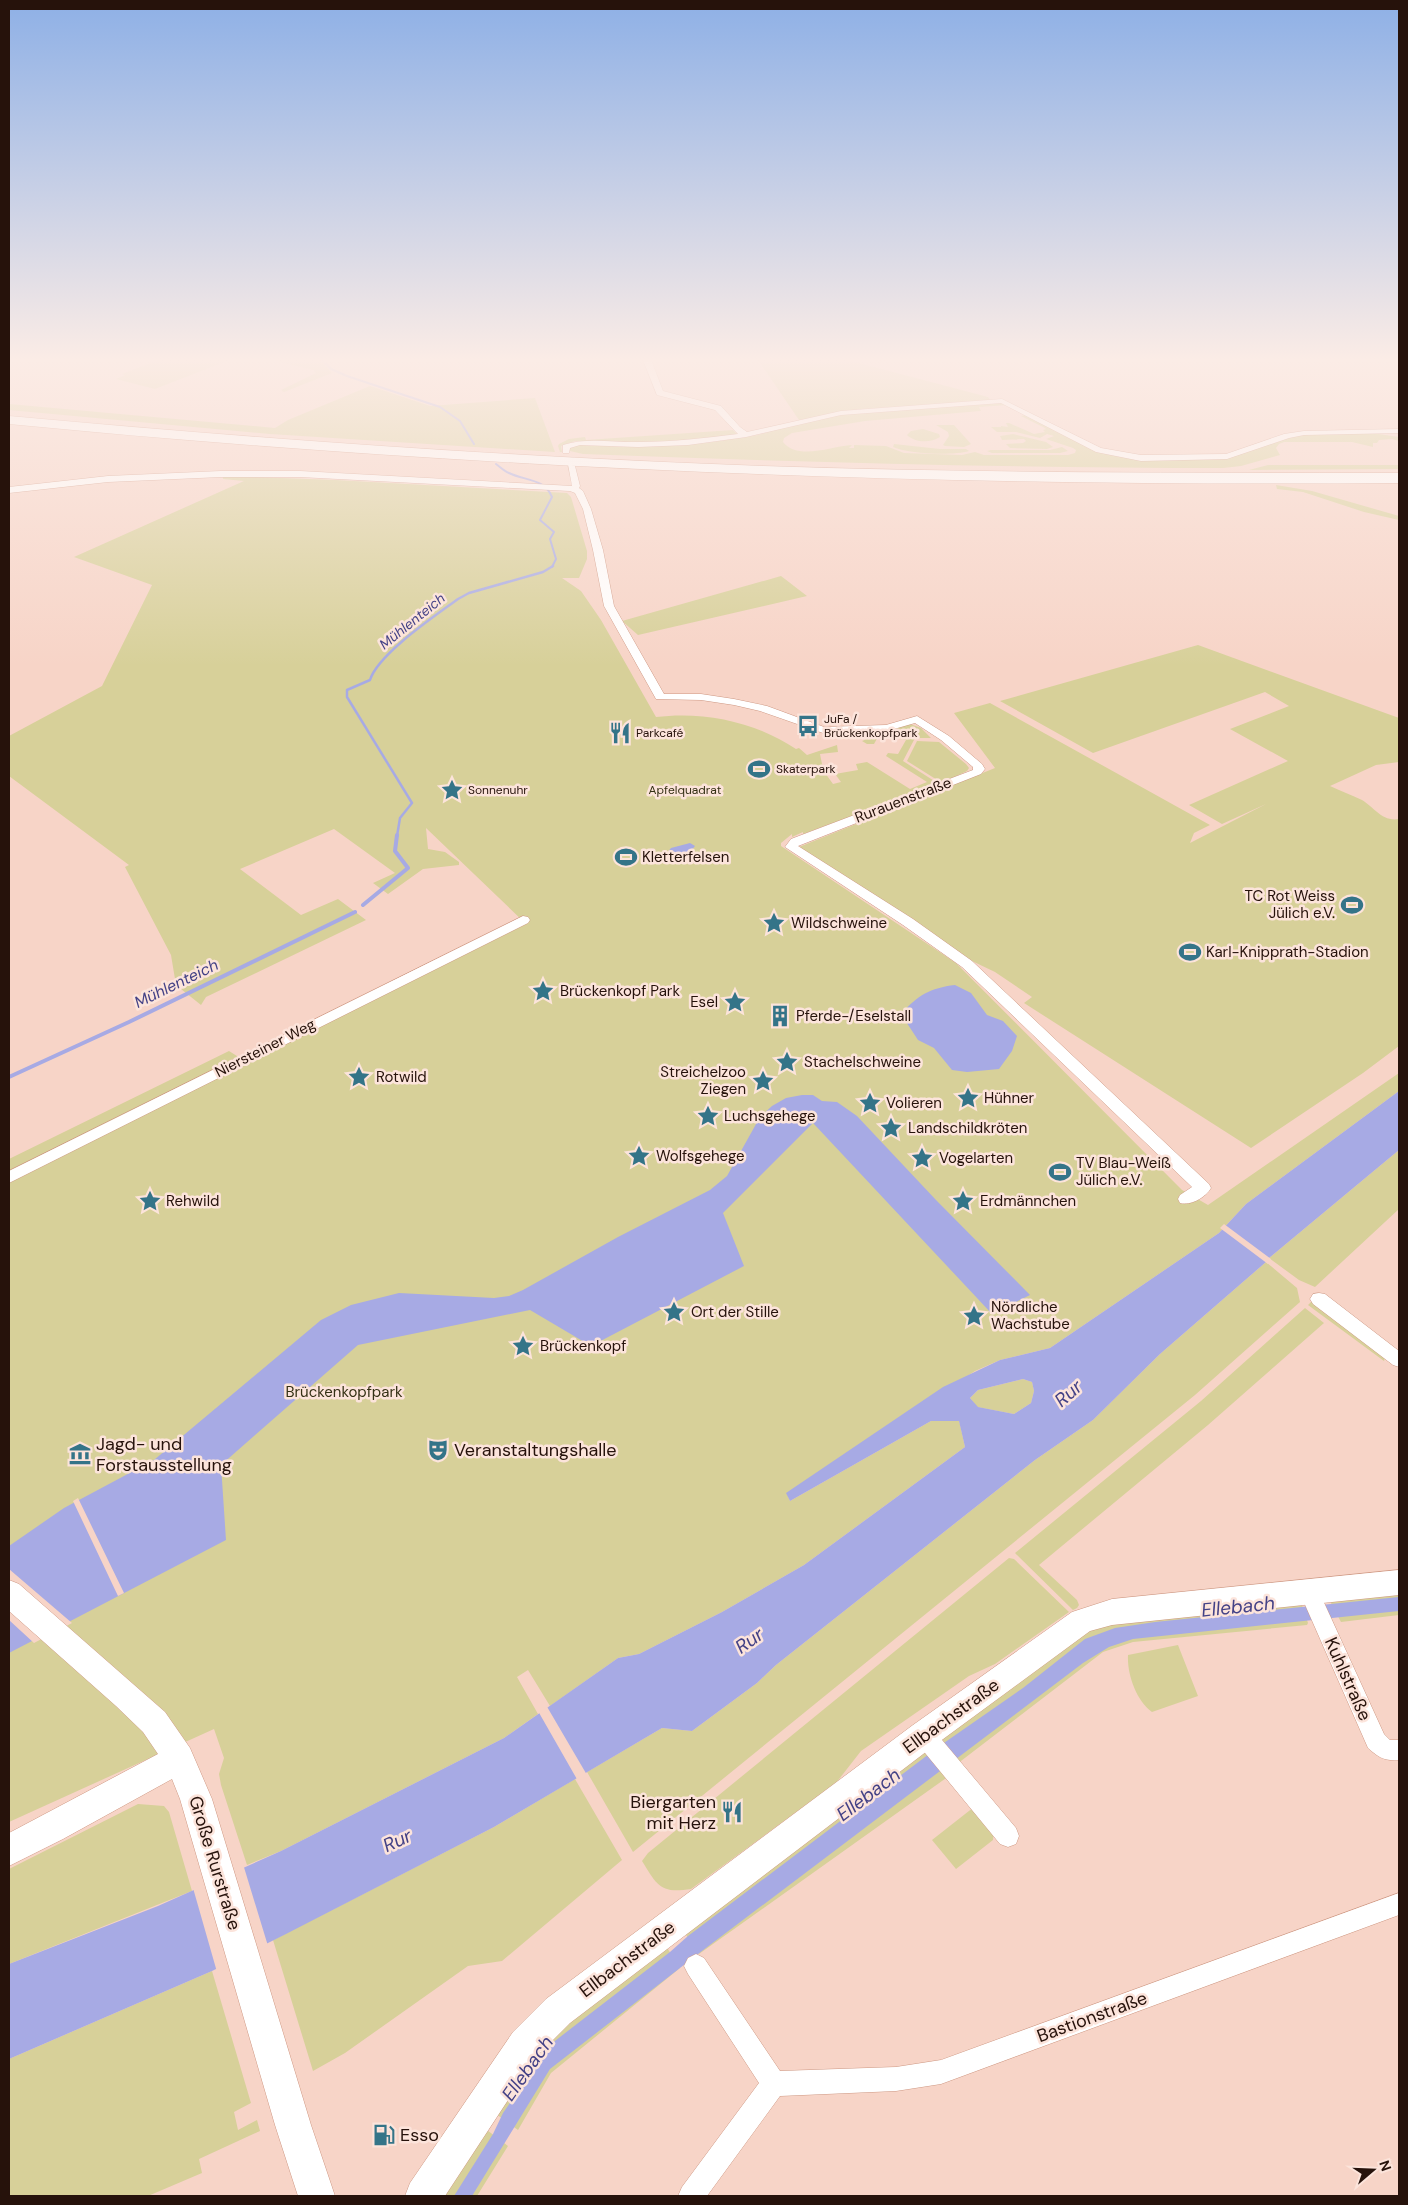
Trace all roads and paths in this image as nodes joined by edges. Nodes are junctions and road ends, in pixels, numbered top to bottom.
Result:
1 (553, 460) edge
2 (659, 460) edge
3 (571, 466) dead end
4 (1242, 469) dead end
5 (1163, 472) junction
6 (1399, 472) edge
7 (1217, 478) junction
8 (1399, 478) edge
9 (1275, 483) dead end
10 (574, 489) junction
11 (9, 490) edge
12 (522, 920) dead end
13 (9, 1178) edge
14 (1186, 1199) dead end
15 (1319, 1300) dead end
16 (1399, 1360) edge
17 (1399, 1582) edge
18 (9, 1593) edge
19 (1316, 1607) junction
20 (928, 1740) junction
21 (1399, 1750) edge
22 (184, 1768) junction
23 (1008, 1836) dead end
24 (9, 1850) edge
25 (1399, 1904) edge
26 (696, 1966) dead end
27 (774, 2084) junction
28 (317, 2196) edge
29 (423, 2196) edge
30 (691, 2196) edge

1 - 7 highway
2 - 5 highway
3 - 10 street, Rurauenstraße
4 - 5 highway
5 - 6 highway
7 - 8 highway
7 - 9 highway
10 - 11 street
10 - 14 street, Rurauenstraße
12 - 13 street, Niersteiner Weg
15 - 16 street
17 - 19 main road, Ellbachstraße
18 - 22 main road, Große Rurstraße
19 - 20 main road, Ellbachstraße
19 - 21 street, Kuhlstraße
20 - 23 street
20 - 29 main road, Ellbachstraße
22 - 24 main road
22 - 28 main road, Große Rurstraße
25 - 27 street, Bastionstraße
26 - 27 street
27 - 30 street

